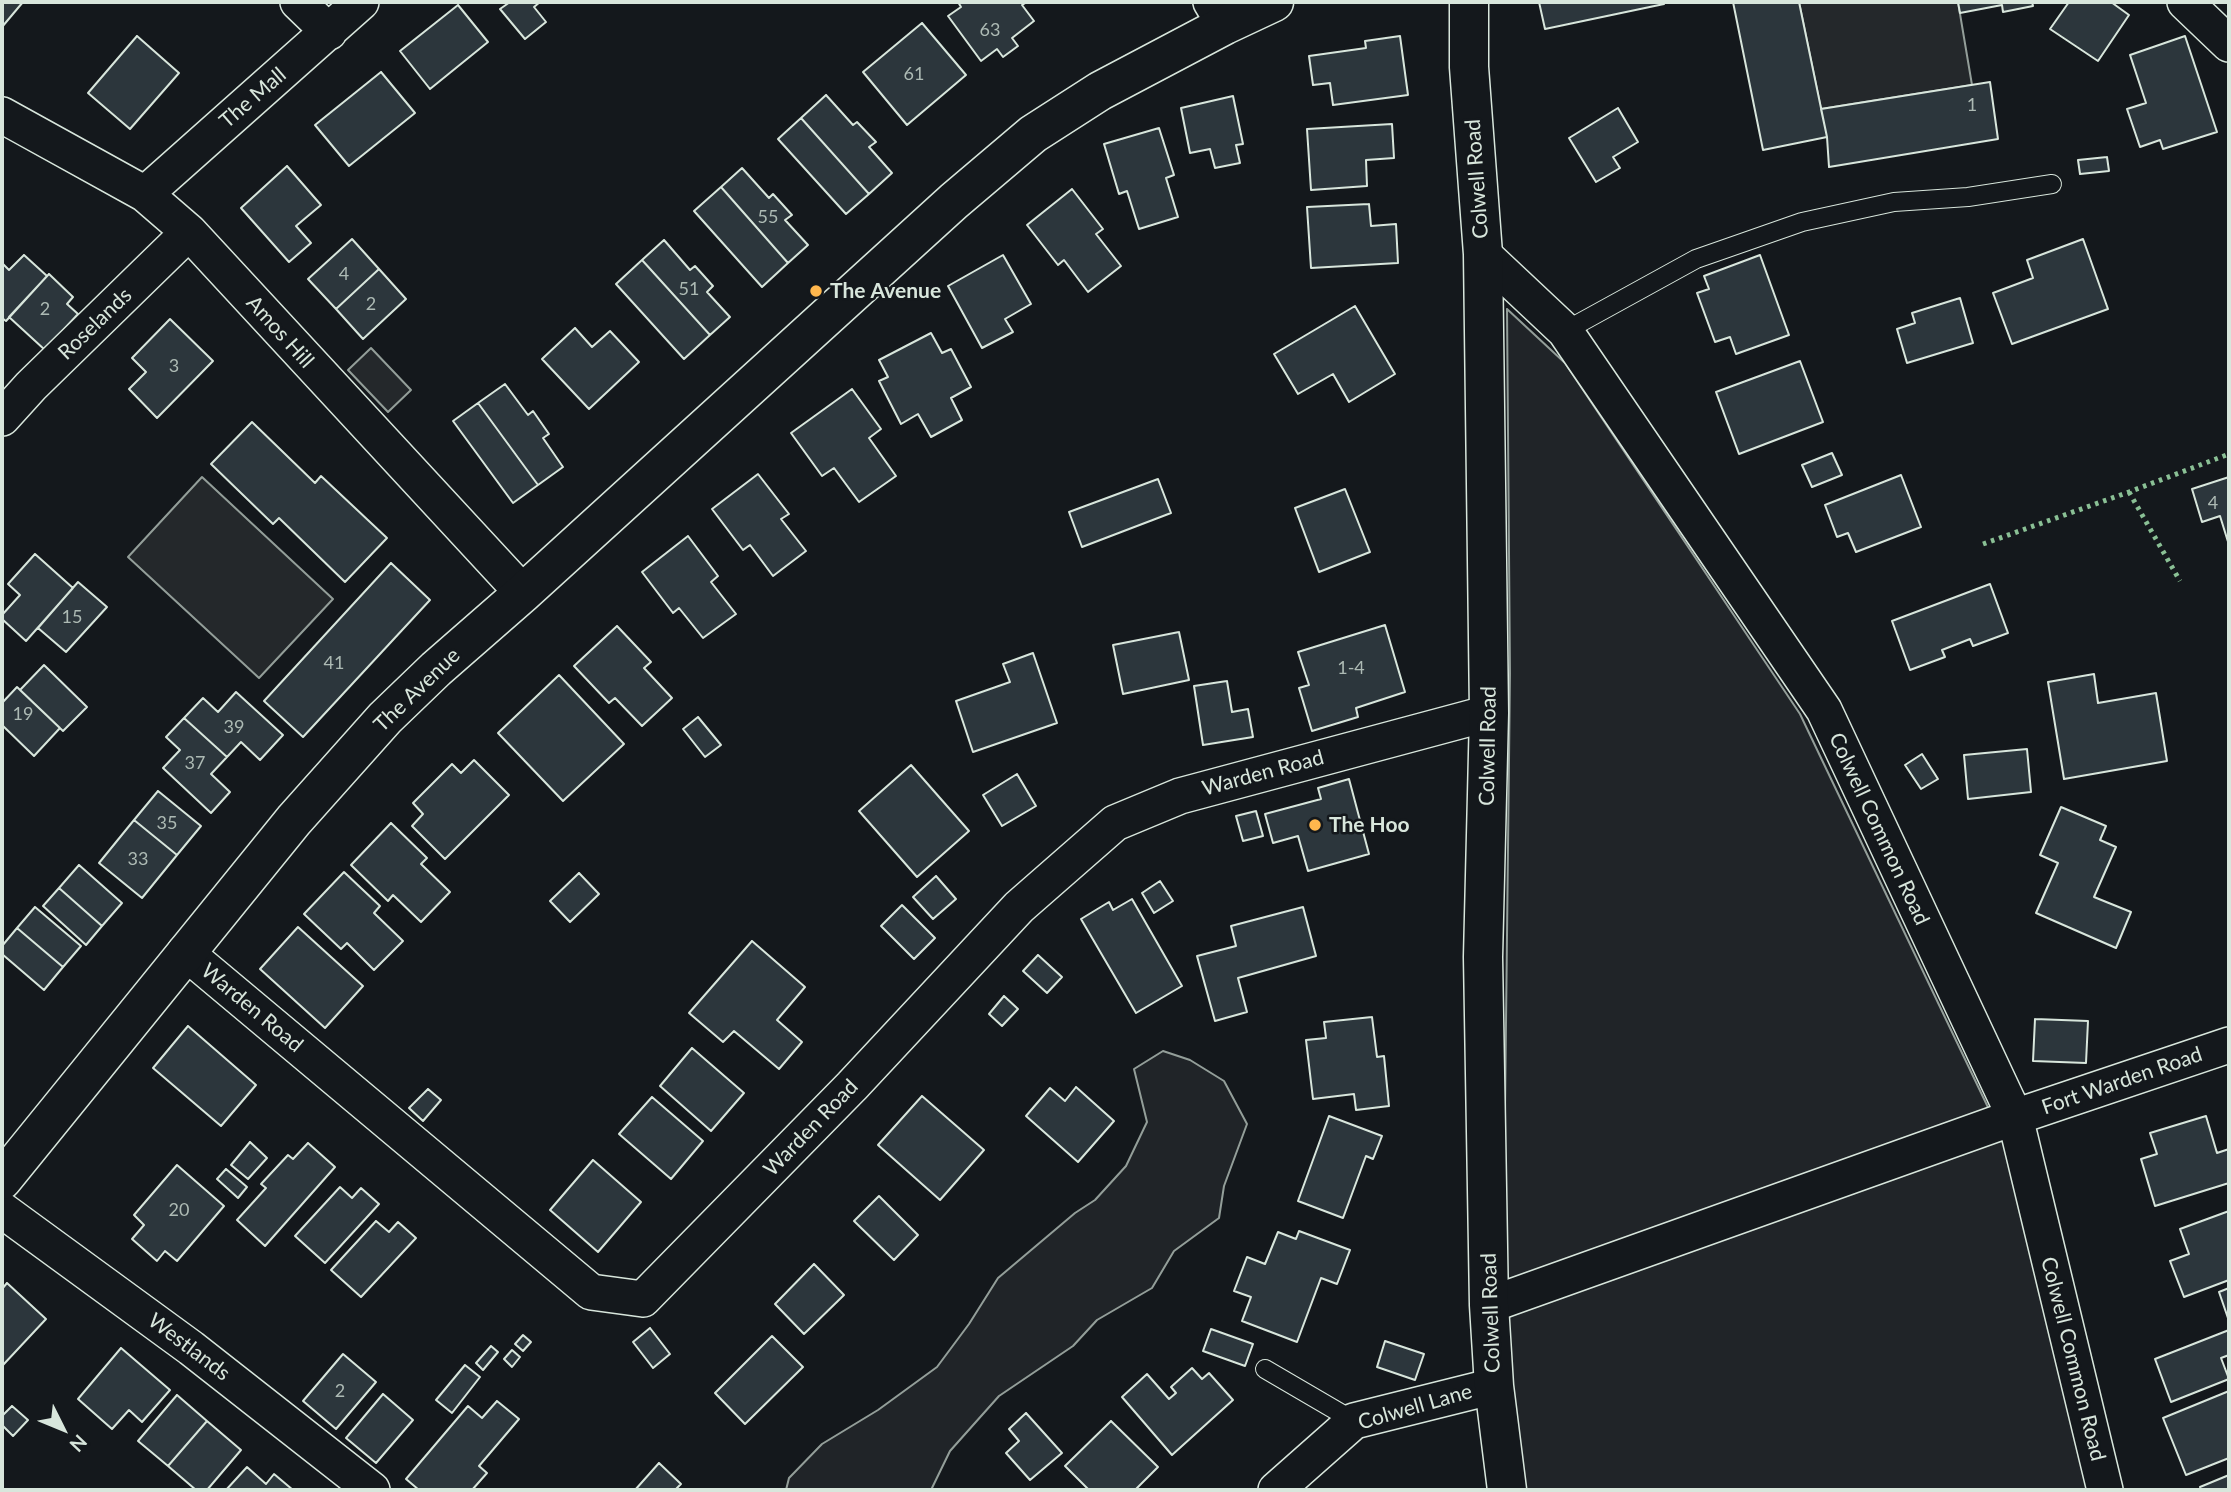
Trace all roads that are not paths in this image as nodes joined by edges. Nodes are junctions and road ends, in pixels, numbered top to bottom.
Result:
1 (298, 2) edge
2 (360, 2) edge
3 (1274, 2) edge
4 (1469, 2) edge
5 (2185, 2) edge
6 (1218, 13) edge
7 (329, 32) junction
8 (2229, 44) edge
9 (2, 115) edge
10 (2052, 184) dead end
11 (145, 194) junction
12 (189, 232) junction
13 (1483, 254) junction
14 (1565, 331) junction
15 (2, 418) edge
16 (523, 593) junction
17 (1489, 713) junction
18 (185, 952) junction
19 (2229, 1045) edge
20 (2015, 1117) junction
21 (2, 1180) edge
22 (2, 1210) edge
23 (1489, 1305) junction
24 (1265, 1369) dead end
25 (1494, 1386) junction
26 (1354, 1420) junction
27 (372, 1490) edge
28 (1276, 1490) edge
29 (1507, 1490) edge
30 (2105, 1490) edge

1 - 7 street
2 - 7 street, The Mall
3 - 6 main road, The Avenue
4 - 13 main road, Colwell Road
5 - 8 street
6 - 16 main road, The Avenue
7 - 11 street, The Mall
9 - 11 street, Amos Hill
10 - 14 lane
11 - 12 street, Amos Hill
12 - 15 street, Roselands
12 - 16 street, Amos Hill
13 - 14 street, Colwell Common Road
13 - 17 main road, Colwell Road
14 - 20 street, Colwell Common Road
16 - 18 main road, The Avenue
17 - 18 street, Warden Road
17 - 23 main road, Colwell Road
18 - 21 main road, The Avenue
19 - 20 street, Fort Warden Road
20 - 23 street, Fort Warden Road
20 - 30 street, Colwell Common Road
22 - 27 street, Westlands
23 - 25 main road, Colwell Road
24 - 26 lane
25 - 26 street, Colwell Lane
25 - 29 main road, Colwell Road
26 - 28 street, Colwell Lane

